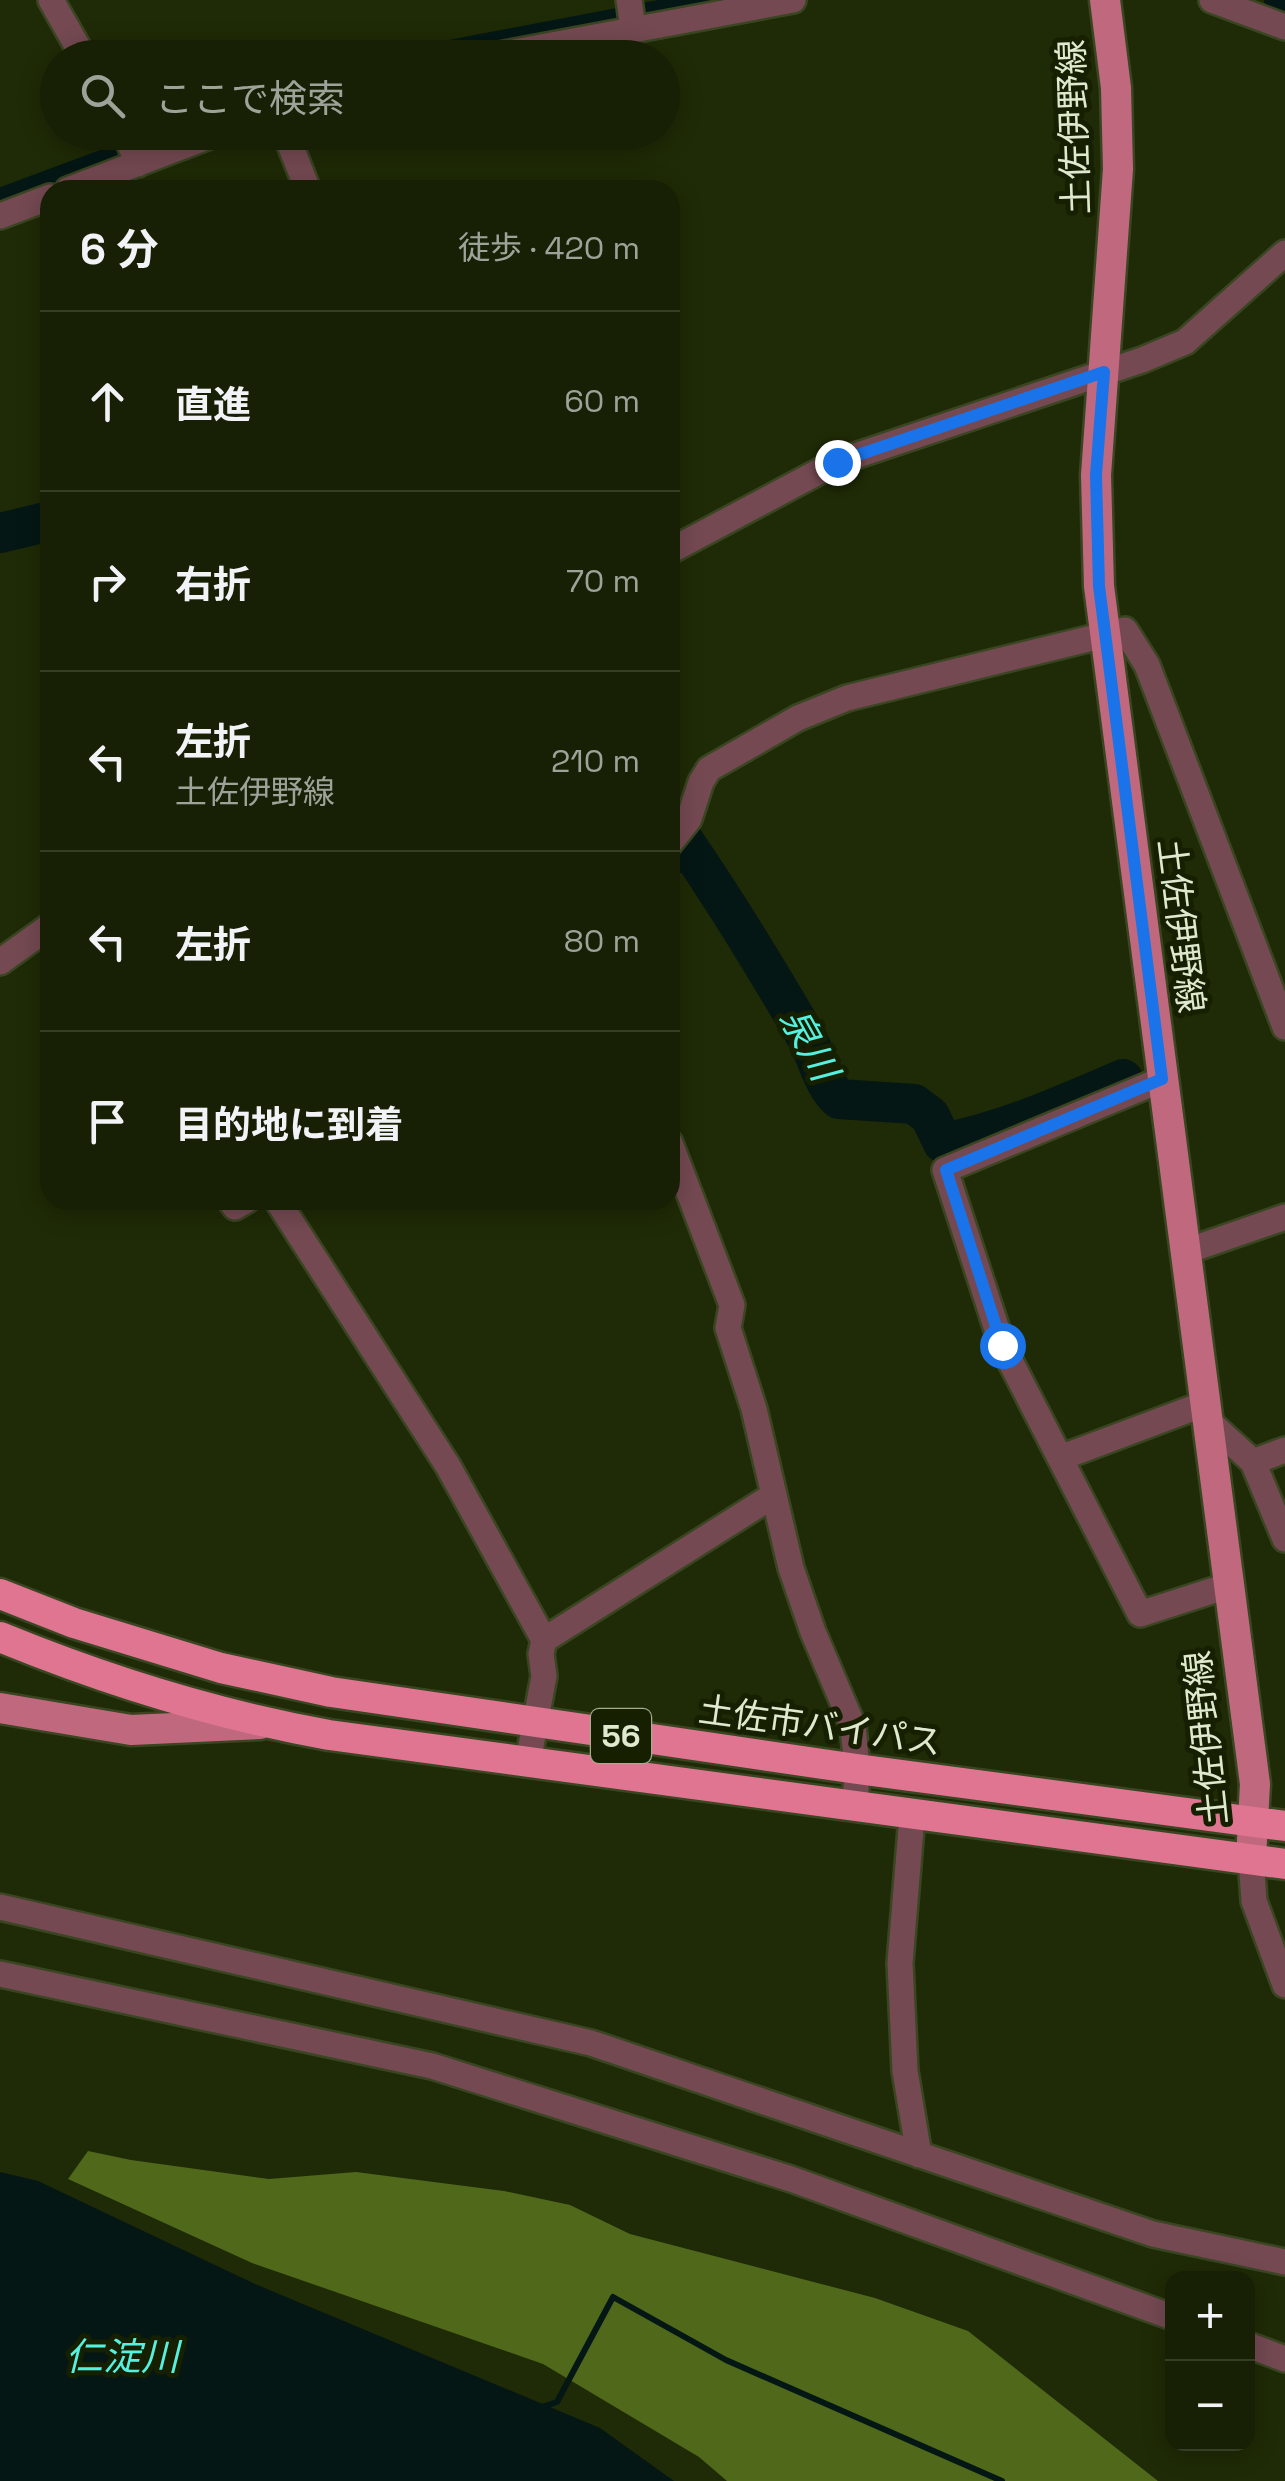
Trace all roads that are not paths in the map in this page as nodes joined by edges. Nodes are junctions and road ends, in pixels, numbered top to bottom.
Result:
1 (51, 0) edge
2 (794, 0) edge
3 (1104, 0) edge
4 (1212, 0) edge
5 (631, 14) edge
6 (1285, 27) edge
7 (74, 40) edge
8 (543, 40) edge
9 (128, 150) edge
10 (291, 150) edge
11 (83, 180) edge
12 (304, 180) edge
13 (40, 201) edge
14 (0, 216) edge
15 (1285, 254) edge
16 (1104, 372) junction
17 (680, 546) edge
18 (1103, 633) junction
19 (680, 830) edge
20 (40, 935) edge
21 (0, 962) edge
22 (1276, 972) edge
23 (1285, 1026) edge
24 (1162, 1079) junction
25 (680, 1169) edge
26 (283, 1210) edge
27 (1285, 1217) edge
28 (1184, 1252) junction
29 (1204, 1412) junction
30 (1285, 1450) edge
31 (1060, 1458) junction
32 (1253, 1462) junction
33 (774, 1495) junction
34 (1285, 1539) edge
35 (1227, 1586) junction
36 (0, 1594) edge
37 (0, 1637) edge
38 (544, 1640) junction
39 (102, 1675) junction
40 (0, 1708) edge
41 (86, 1722) junction
42 (268, 1724) junction
43 (534, 1724) junction
44 (528, 1762) junction
45 (857, 1769) junction
46 (854, 1808) junction
47 (912, 1816) junction
48 (1270, 1824) edge
49 (1252, 1859) junction
50 (1285, 1864) edge
51 (0, 1906) edge
52 (0, 1974) edge
53 (1281, 1975) edge
54 (919, 2155) junction
55 (1285, 2262) edge
56 (1165, 2315) edge
57 (1255, 2347) edge
58 (1285, 2359) edge

1 - 7 street
2 - 5 street
3 - 16 main road, 土佐伊野線
4 - 6 street
5 - 8 street
9 - 11 street
10 - 12 street
13 - 14 street
15 - 16 street
16 - 17 street
16 - 18 main road, 土佐伊野線
18 - 19 street
18 - 22 street
18 - 24 main road, 土佐伊野線
20 - 21 street
22 - 23 street
24 - 28 main road, 土佐伊野線
24 - 31 street
25 - 33 street
26 - 38 street
27 - 28 street
28 - 29 main road, 土佐伊野線
29 - 31 street
29 - 32 street
29 - 35 main road, 土佐伊野線
30 - 32 street
31 - 35 street
32 - 34 street
33 - 38 street
33 - 45 street
35 - 48 main road, 土佐伊野線
36 - 43 highway, 土佐市バイパス / 56
37 - 39 highway, 56
38 - 43 street
39 - 41 main road
39 - 42 highway, 56
40 - 41 main road
41 - 42 main road
42 - 44 highway, 56
43 - 44 street
43 - 45 highway, 土佐市バイパス / 56
44 - 46 highway, 56
45 - 46 street
45 - 48 highway, 土佐市バイパス / 56
46 - 47 highway, 56
47 - 49 highway, 56
47 - 54 street
48 - 49 main road, 土佐伊野線
49 - 50 highway, 56
49 - 53 street
51 - 54 street
52 - 56 street
54 - 55 street
57 - 58 street

